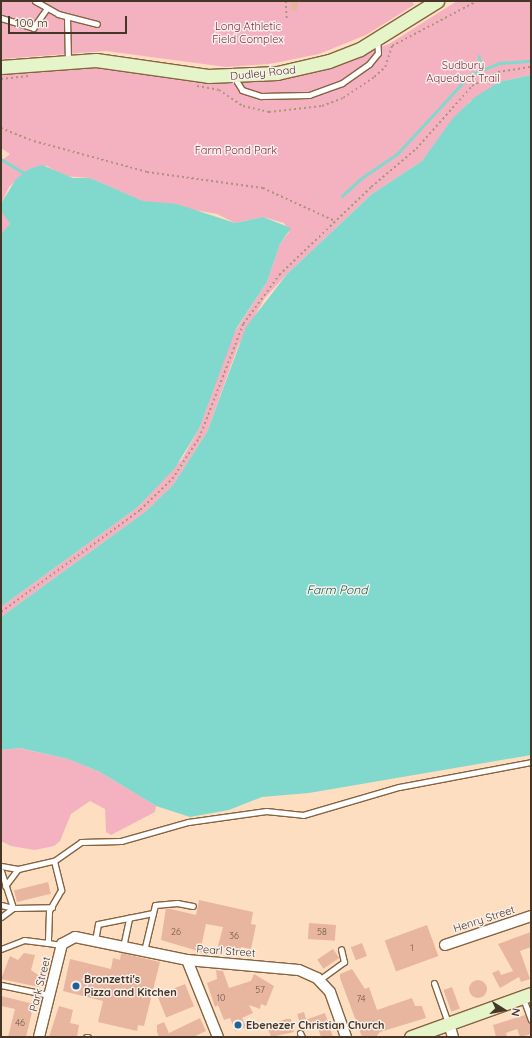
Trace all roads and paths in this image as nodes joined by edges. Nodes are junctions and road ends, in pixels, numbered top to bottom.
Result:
1 (35, 1) edge
2 (286, 1) edge
3 (437, 1) edge
4 (46, 8) junction
5 (67, 17) junction
6 (1, 18) edge
7 (287, 19) dead end
8 (97, 24) dead end
9 (377, 40) junction
10 (68, 61) junction
11 (1, 66) edge
12 (531, 68) edge
13 (234, 77) junction
14 (1, 128) edge
15 (335, 220) junction
16 (1, 612) edge
17 (531, 762) edge
18 (54, 861) junction
19 (1, 866) edge
20 (18, 869) junction
21 (1, 871) edge
22 (5, 886) junction
23 (1, 905) edge
24 (193, 906) dead end
25 (52, 907) junction
26 (12, 908) junction
27 (152, 913) junction
28 (531, 916) edge
29 (1, 917) edge
30 (129, 918) junction
31 (95, 941) junction
32 (65, 942) junction
33 (48, 943) junction
34 (445, 945) dead end
35 (123, 947) junction
36 (1, 949) edge
37 (341, 949) dead end
38 (144, 952) junction
39 (187, 960) junction
40 (319, 980) junction
41 (434, 983) dead end
42 (1, 985) edge
43 (49, 995) junction
44 (527, 996) edge
45 (531, 1020) edge
46 (449, 1024) junction
47 (39, 1037) edge
48 (218, 1037) edge
49 (346, 1037) edge
50 (411, 1037) edge
51 (453, 1037) edge

1 - 4 lane
2 - 7 path
3 - 9 street, Dudley Road
4 - 5 lane
4 - 6 lane
5 - 8 lane
5 - 10 lane
9 - 13 street, Dudley Road
9 - 13 lane
10 - 11 street, Dudley Road
10 - 13 street, Dudley Road
12 - 15 path
14 - 15 path
15 - 16 path
17 - 18 lane
18 - 20 lane
18 - 25 lane
19 - 20 lane
20 - 22 lane
21 - 22 lane
22 - 26 lane
23 - 26 lane
24 - 27 lane
25 - 26 lane
25 - 33 lane
26 - 29 lane
27 - 30 lane
27 - 38 lane
28 - 34 street, Henry Street
30 - 31 lane
30 - 35 lane
31 - 32 street, Pearl Street
31 - 35 street, Pearl Street
32 - 33 lane
32 - 43 street, Park Street
33 - 36 lane
35 - 38 street, Pearl Street
37 - 40 lane
38 - 39 street, Pearl Street
39 - 40 street, Pearl Street
39 - 48 street
40 - 49 street, Pearl Street
41 - 46 lane
42 - 43 lane
43 - 47 street, Park Street
44 - 45 lane
44 - 46 street
46 - 50 street
46 - 51 street

